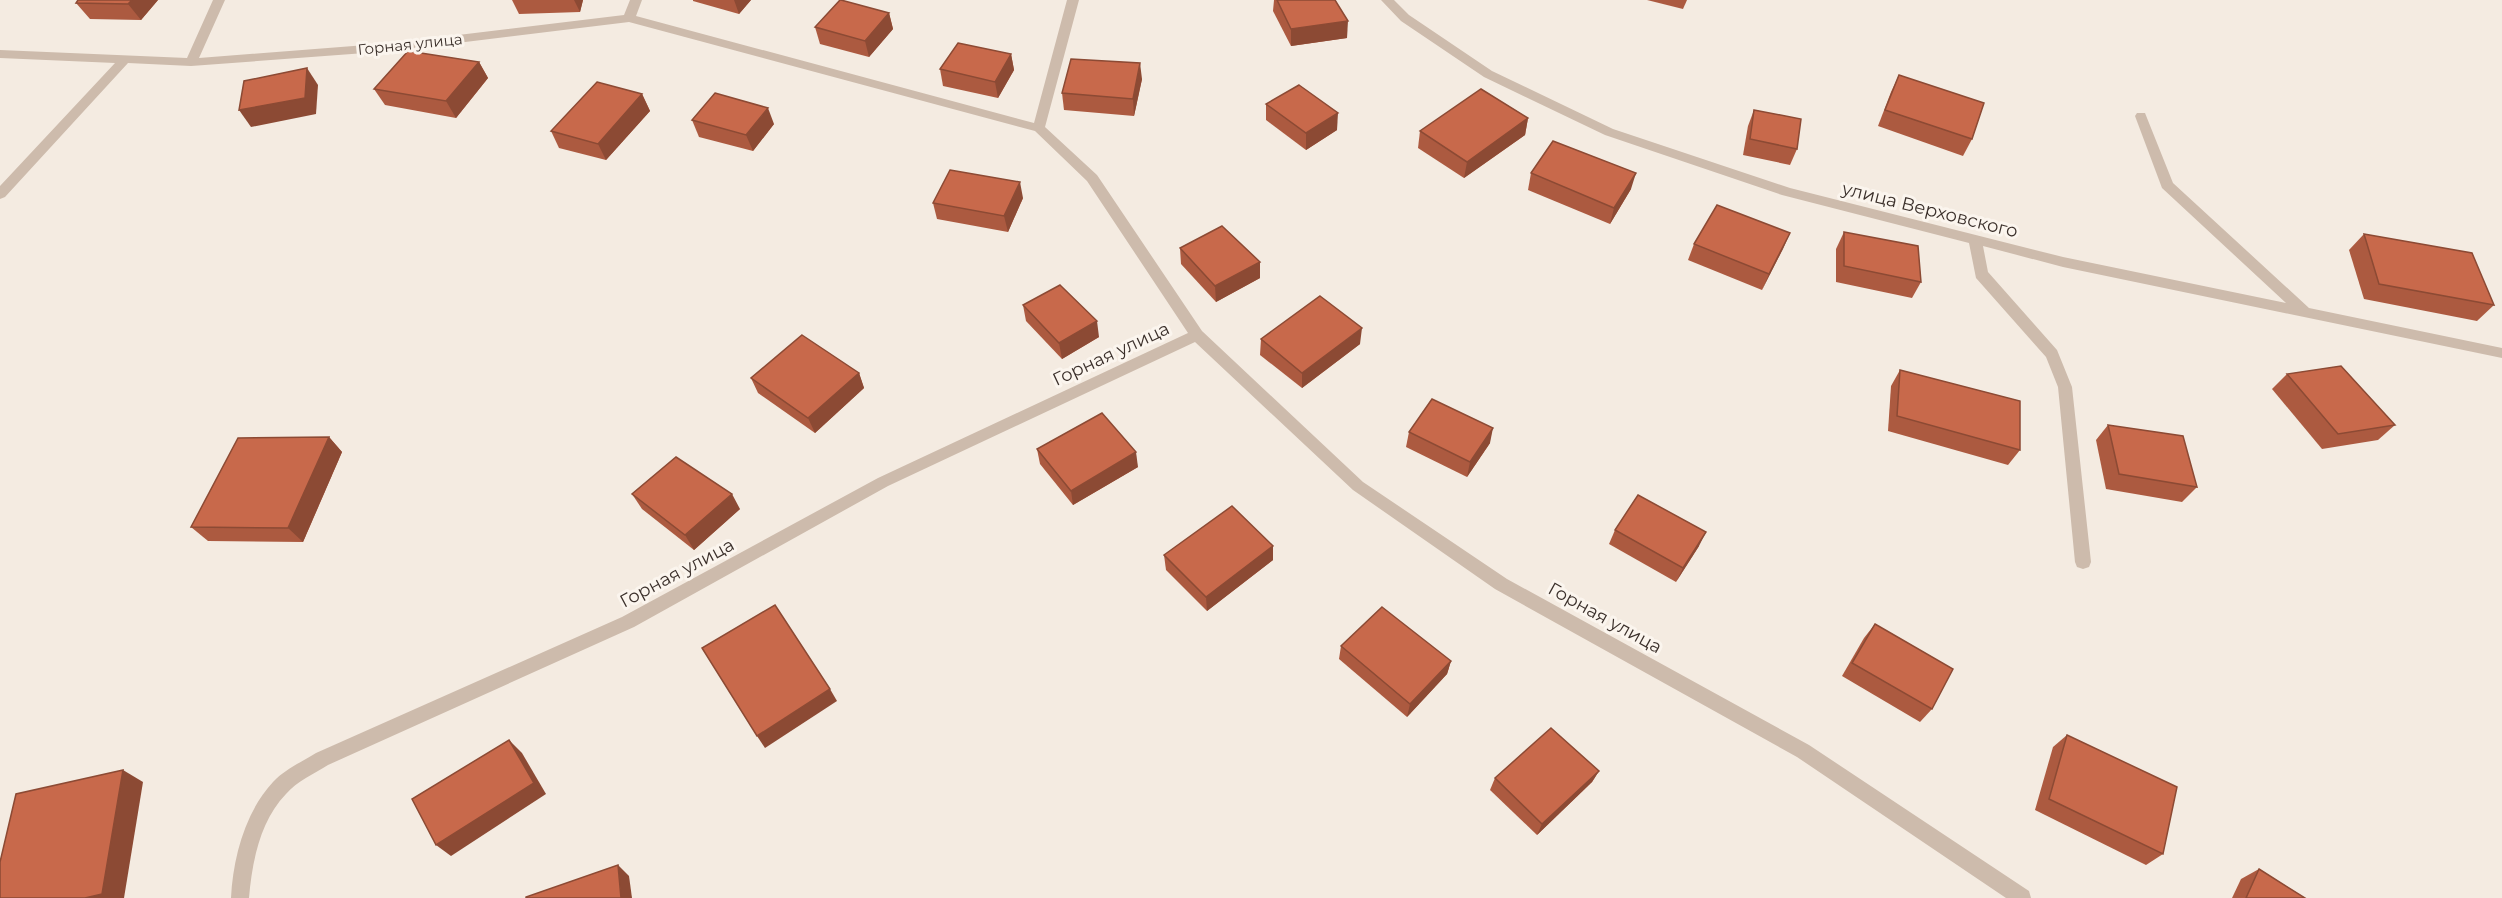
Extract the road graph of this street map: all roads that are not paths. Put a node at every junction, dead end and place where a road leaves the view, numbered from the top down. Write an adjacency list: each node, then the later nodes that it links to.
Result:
1 (219, 0): 8 (street)
2 (636, 0): 5 (street)
3 (1073, 0): 10 (street)
4 (1387, 0): 12 (street, улица Верховского)
5 (629, 18): 8 (street, Горная улица); 10 (street, Горная улица)
6 (0, 54): 7 (street, Горная улица)
7 (125, 59): 8 (street, Горная улица); 11 (street)
8 (191, 62)
9 (2141, 116): 13 (street)
10 (1039, 128): 14 (street, Горная улица)
11 (0, 194)
12 (1975, 240): 13 (street, улица Верховского); 16 (street)
13 (2307, 314): 15 (street, улица Верховского)
14 (1197, 334): 17 (street, Горная улица); 18 (street, Горная улица)
15 (2502, 353)
16 (2083, 562)
17 (240, 898)
18 (2022, 898)

